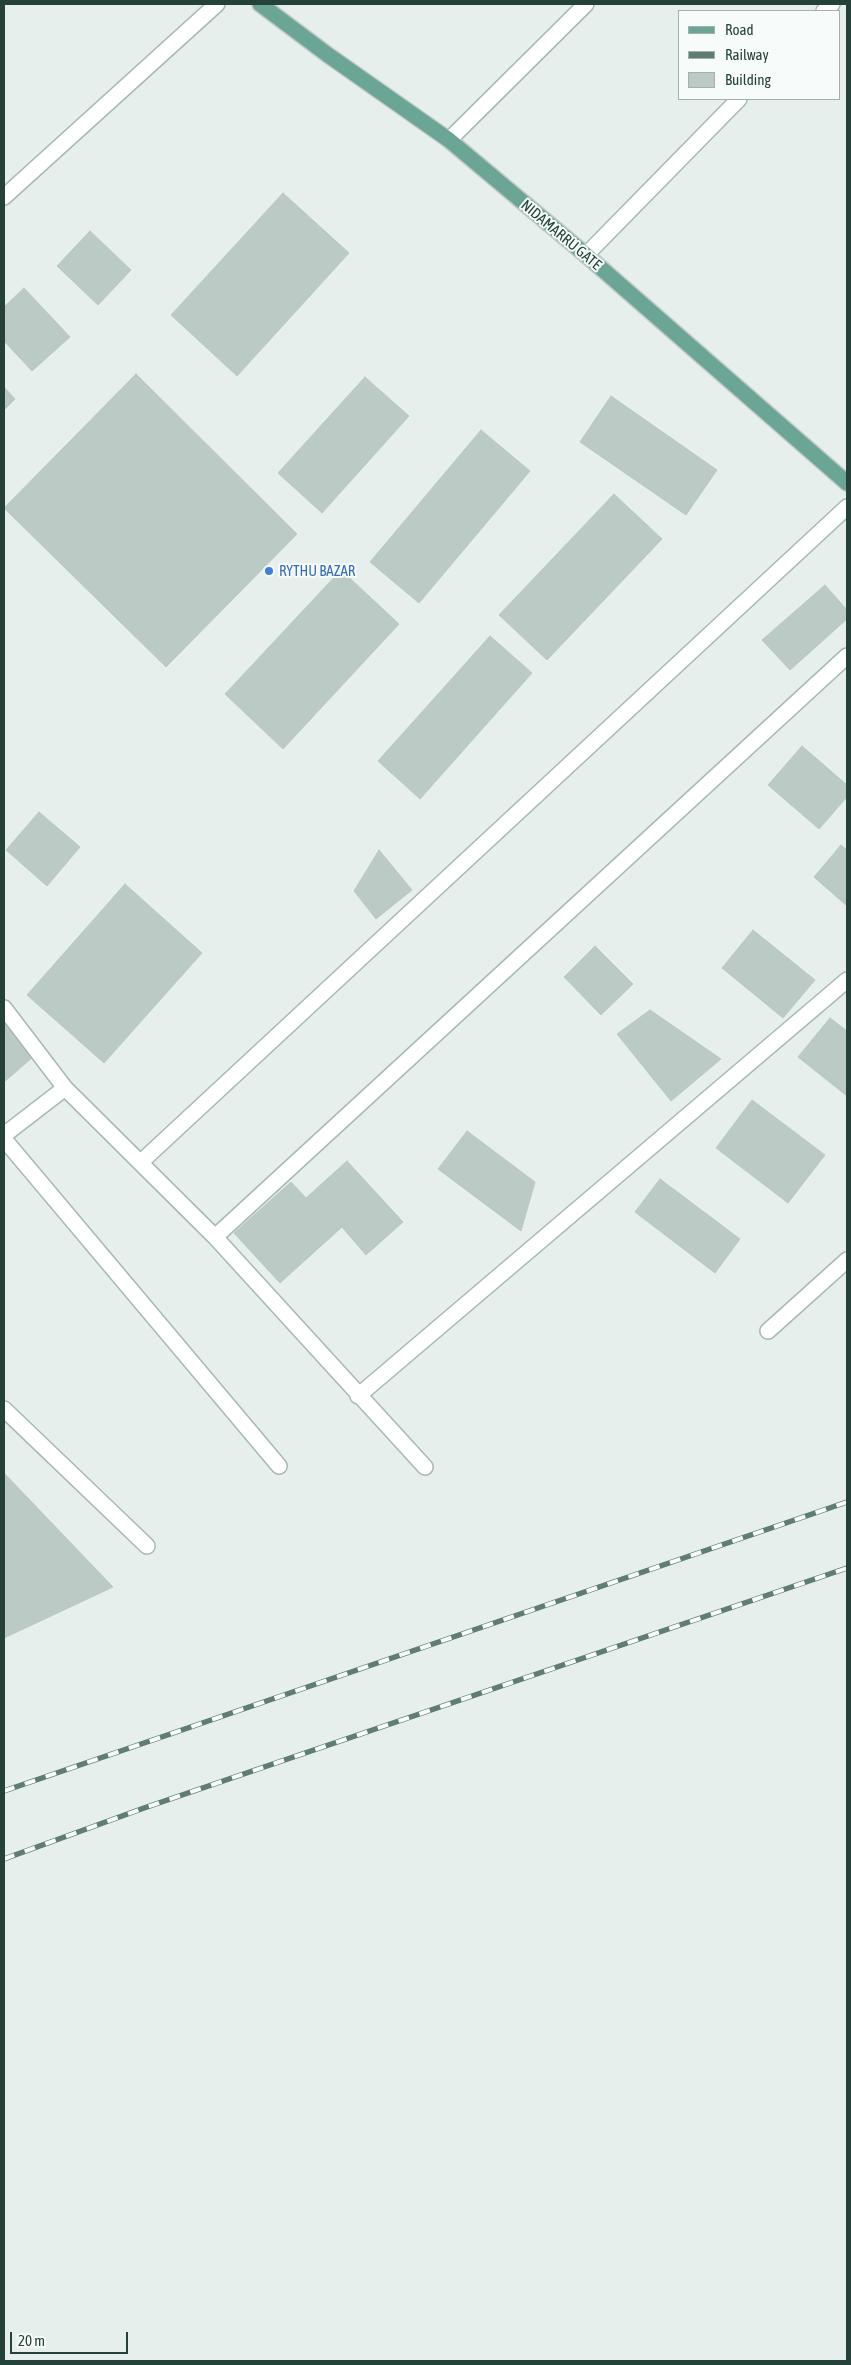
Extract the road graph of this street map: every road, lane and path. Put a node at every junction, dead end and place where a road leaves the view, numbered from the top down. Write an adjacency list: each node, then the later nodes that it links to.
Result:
1 (217, 4): 6 (street)
2 (260, 4): 5 (main road, NIDAMARRU GATE)
3 (586, 4): 5 (street)
4 (738, 100): 7 (street)
5 (449, 140): 7 (main road, NIDAMARRU GATE)
6 (4, 197)
7 (586, 255): 8 (main road, NIDAMARRU GATE)
8 (847, 483)
9 (847, 507): 16 (street)
10 (847, 656): 17 (street)
11 (847, 980): 20 (street)
12 (4, 1008): 13 (street)
13 (65, 1088): 14 (street); 16 (street)
14 (4, 1135)
15 (4, 1139): 22 (street)
16 (141, 1162): 17 (street)
17 (216, 1237): 20 (street)
18 (847, 1260): 19 (street)
19 (768, 1331)
20 (358, 1396): 23 (street)
21 (4, 1409): 24 (street)
22 (279, 1466)
23 (425, 1467)
24 (147, 1546)

